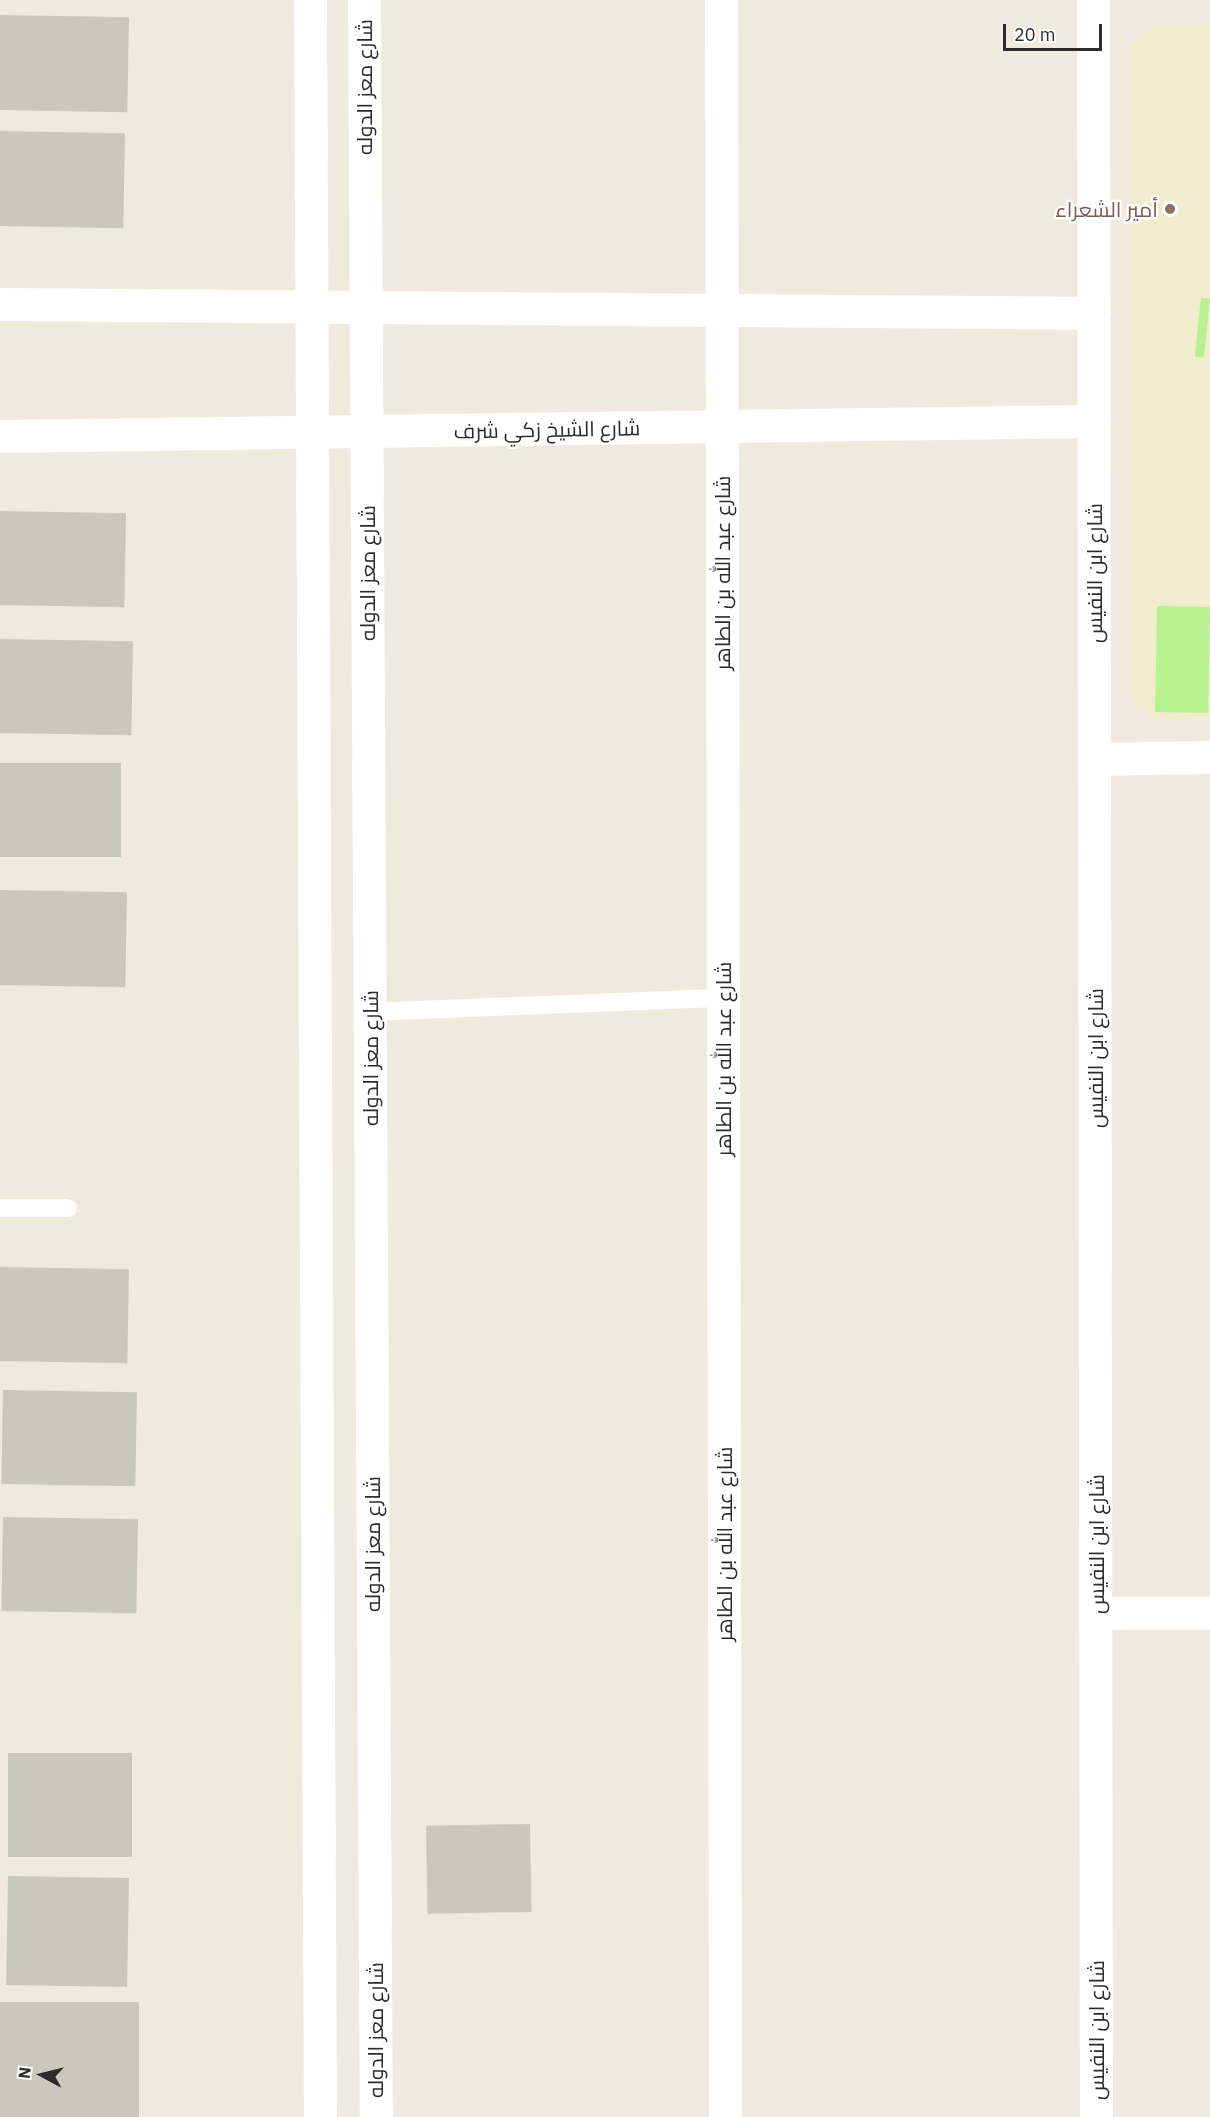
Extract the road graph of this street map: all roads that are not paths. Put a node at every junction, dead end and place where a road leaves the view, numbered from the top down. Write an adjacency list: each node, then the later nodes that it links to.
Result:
1 (310, 0): 6 (street)
2 (364, 0): 7 (street, شارع معز الدوله)
3 (721, 0): 8 (street, شارع عبد الله بن الطاهر)
4 (1094, 0): 9 (street, شارع ابن النفيس)
5 (0, 304): 6 (street)
6 (312, 306): 7 (street); 13 (street)
7 (365, 307): 8 (street); 12 (street, شارع معز الدوله)
8 (722, 310): 9 (street); 11 (street, شارع عبد الله بن الطاهر)
9 (1094, 313): 10 (street, شارع ابن النفيس)
10 (1094, 421): 11 (street, شارع الشيخ زكي شرف); 16 (street, شارع ابن النفيس)
11 (722, 426): 12 (street, شارع الشيخ زكي شرف); 17 (street, شارع عبد الله بن الطاهر)
12 (366, 431): 13 (street, شارع الشيخ زكي شرف); 18 (street, شارع معز الدوله)
13 (312, 433): 14 (street, شارع الشيخ زكي شرف); 23 (street)
14 (0, 436)
15 (1210, 757): 16 (street)
16 (1095, 759): 21 (street, شارع ابن النفيس)
17 (723, 998): 18 (lane); 25 (street, شارع عبد الله بن الطاهر)
18 (369, 1012): 24 (street, شارع معز الدوله)
19 (0, 1208): 20 (lane)
20 (68, 1208)
21 (1096, 1613): 22 (street); 26 (street, شارع ابن النفيس)
22 (1210, 1613)
23 (320, 2117)
24 (376, 2117)
25 (725, 2117)
26 (1096, 2117)

